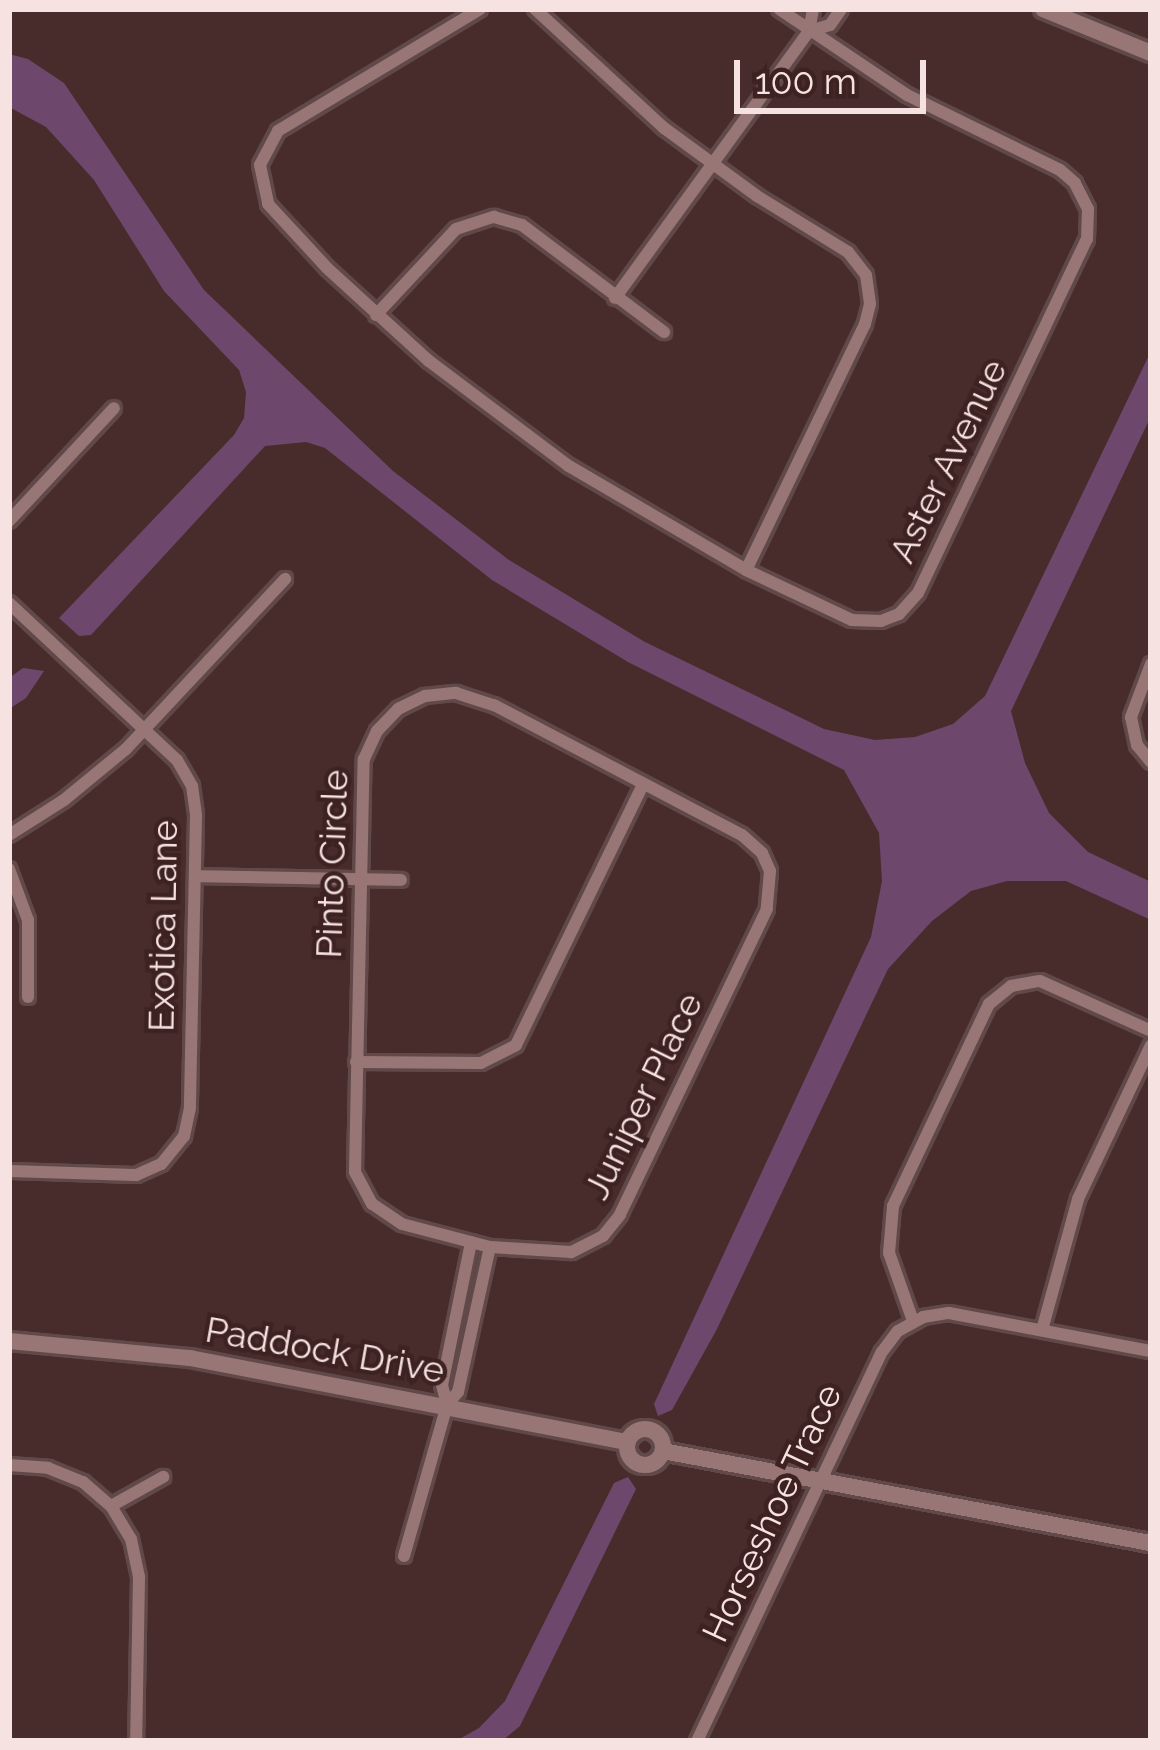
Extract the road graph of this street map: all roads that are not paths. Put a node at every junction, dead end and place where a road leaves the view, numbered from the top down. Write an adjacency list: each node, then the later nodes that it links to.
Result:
1 (480, 9): 11 (street, Aster Avenue)
2 (536, 9): 9 (street)
3 (779, 9): 7 (street, Aster Avenue)
4 (813, 9): 7 (street)
5 (841, 9): 7 (street)
6 (1043, 9): 8 (street)
7 (809, 32): 9 (street); 15 (street, Aster Avenue)
8 (1151, 53)
9 (712, 165): 10 (street); 15 (street)
10 (615, 298): 11 (street); 12 (street)
11 (376, 315): 15 (street, Aster Avenue)
12 (664, 332)
13 (114, 408): 14 (street)
14 (9, 521)
15 (746, 570)
16 (285, 579): 19 (street)
17 (9, 603): 19 (street, Exotica Lane)
18 (1151, 664): 20 (street)
19 (145, 729): 22 (street); 25 (street, Exotica Lane)
20 (1151, 762)
21 (642, 787): 24 (street, Pinto Circle); 26 (street, Pinto Circle); 31 (street)
22 (9, 835)
23 (9, 869): 28 (street)
24 (770, 871): 34 (street, Juniper Place)
25 (195, 876): 26 (street); 32 (street, Exotica Lane)
26 (359, 879): 27 (street); 31 (street, Pinto Circle)
27 (400, 880)
28 (28, 997)
29 (1151, 1031): 35 (street)
30 (1151, 1045): 36 (street)
31 (356, 1062): 33 (street, Pinto Circle)
32 (9, 1171)
33 (471, 1242): 34 (street, Pinto Circle); 39 (street)
34 (490, 1247): 39 (street)
35 (914, 1321): 36 (street); 44 (street, Horseshoe Trace)
36 (1042, 1330): 38 (street)
37 (9, 1341): 39 (street, Paddock Drive)
38 (1151, 1352)
39 (447, 1405): 40 (street, Paddock Drive); 47 (street)
40 (627, 1442): 41 (street); 41 (street)
41 (663, 1451): 44 (street)
42 (9, 1465): 45 (street)
43 (163, 1477): 45 (street)
44 (822, 1479): 46 (street); 49 (street, Horseshoe Trace)
45 (111, 1506): 48 (street)
46 (1151, 1543)
47 (404, 1556)
48 (136, 1741)
49 (697, 1741)

